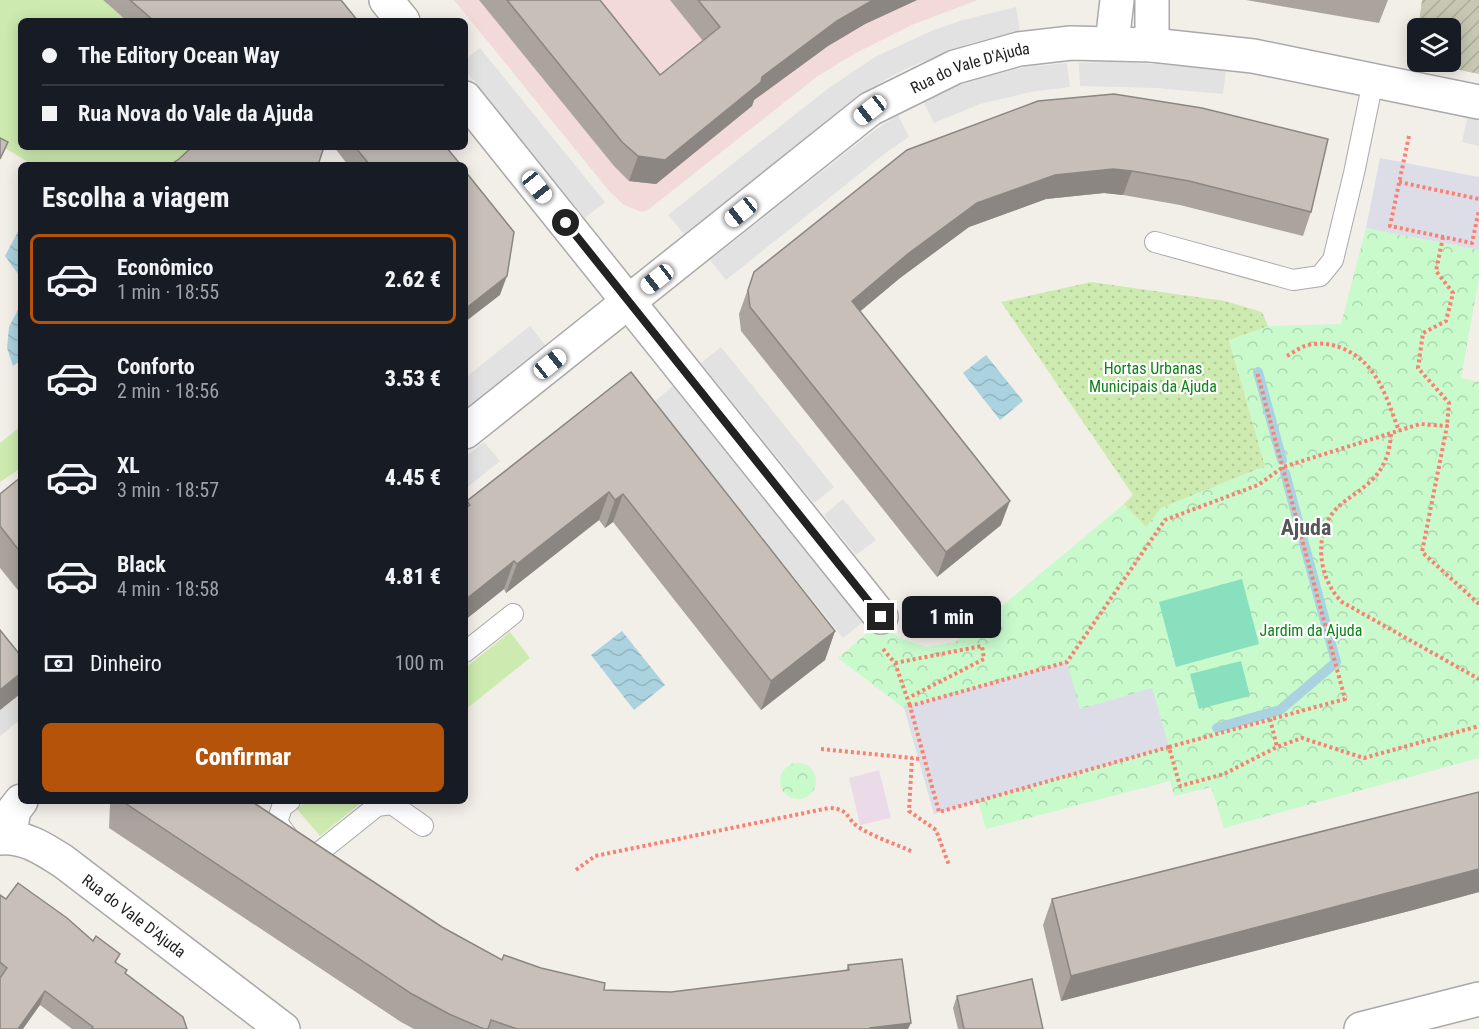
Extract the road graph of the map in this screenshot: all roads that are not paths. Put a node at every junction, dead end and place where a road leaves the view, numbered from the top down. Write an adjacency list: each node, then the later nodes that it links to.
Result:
1 (386, 0): 4 (street)
2 (1117, 0): 5 (street)
3 (1152, 0): 6 (street)
4 (401, 18)
5 (1112, 43): 6 (street, Rua do Vale D'Ajuda); 11 (street, Rua do Vale D'Ajuda)
6 (1152, 45): 7 (street, Rua do Vale D'Ajuda)
7 (1373, 81): 9 (street, Rua do Vale D'Ajuda); 10 (lane)
8 (468, 102): 11 (street)
9 (1479, 102)
10 (1155, 242)
11 (628, 302): 12 (street, Rua do Vale D'Ajuda); 14 (street)
12 (468, 430)
13 (513, 614): 15 (lane)
14 (882, 632)
15 (468, 650)
16 (19, 804): 21 (street, Rua do Vale D'Ajuda)
17 (286, 804): 18 (lane)
18 (392, 804)
19 (392, 804): 20 (lane)
20 (423, 826)
21 (4, 838): 23 (street, Rua do Vale D'Ajuda)
22 (1479, 999): 24 (street)
23 (269, 1025)
24 (1361, 1029)

